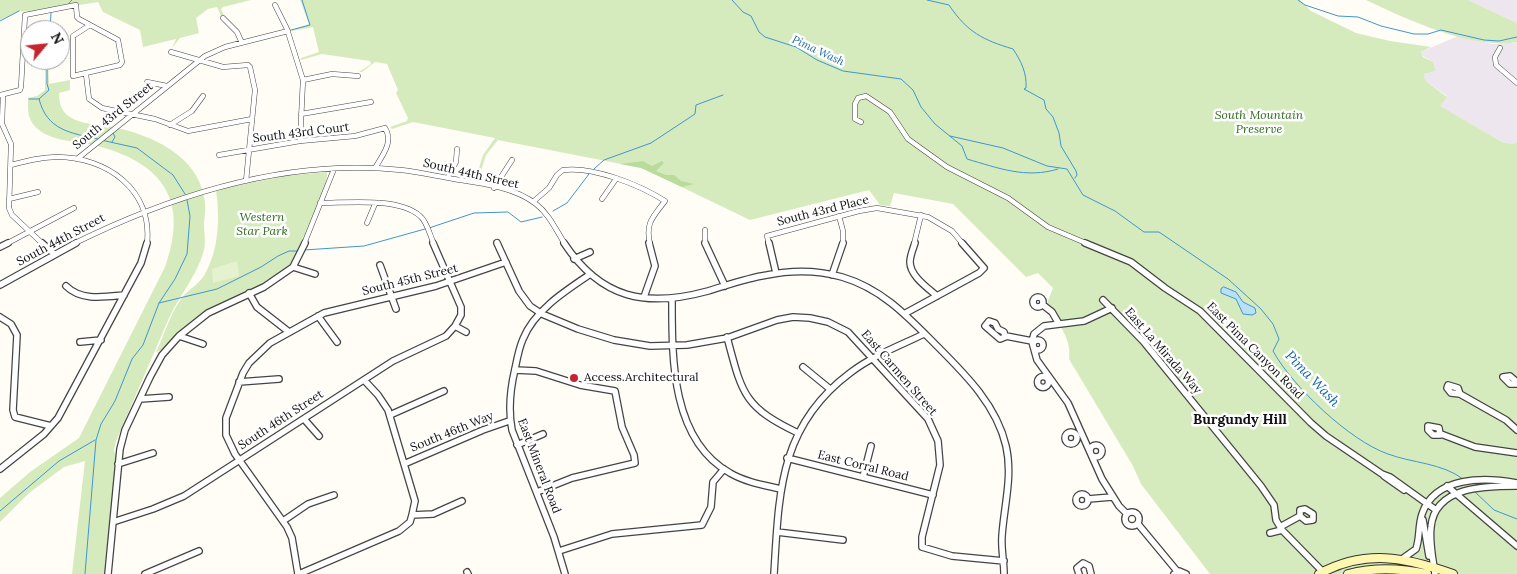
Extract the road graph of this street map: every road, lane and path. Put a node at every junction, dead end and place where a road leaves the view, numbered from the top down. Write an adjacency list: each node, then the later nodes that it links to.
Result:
1 (275, 5): 4 (street)
2 (223, 18): 5 (street)
3 (90, 25): 9 (street); 9 (street); 15 (street)
4 (288, 31): 5 (street, South 43rd Street); 11 (street)
5 (242, 43): 8 (street, South 43rd Street)
6 (1500, 48): 13 (street)
7 (171, 52): 8 (street)
8 (199, 60): 14 (street, South 43rd Street); 21 (street)
9 (86, 74): 18 (street)
10 (358, 76): 11 (street)
11 (302, 80): 19 (street)
12 (147, 82): 14 (street, South 43rd Street)
13 (1517, 83)
14 (167, 86): 18 (street, South 43rd Street)
15 (2, 95): 20 (street)
16 (203, 96): 23 (street)
17 (371, 102): 19 (street)
18 (133, 114): 23 (street); 30 (street, South 43rd Street)
19 (301, 114): 26 (street)
20 (1, 117): 32 (street)
21 (252, 119): 24 (street); 28 (street)
22 (861, 122): 139 (street, East Pima Canyon Road)
23 (170, 125): 24 (street)
24 (196, 130): 25 (street)
25 (193, 135)
26 (300, 141): 28 (street, South 43rd Court); 33 (street, South 43rd Court)
27 (457, 149): 35 (street)
28 (249, 150): 29 (street, South 43rd Court); 37 (street)
29 (220, 156)
30 (77, 159): 32 (street, South 43rd Street); 46 (street)
31 (512, 160): 38 (street)
32 (11, 165): 40 (street)
33 (375, 168): 34 (street, South 44th Street); 35 (street, South 44th Street)
34 (334, 169): 37 (street, South 44th Street); 43 (street)
35 (448, 177): 38 (street, South 44th Street)
36 (616, 179): 41 (street); 42 (street); 72 (street)
37 (246, 181): 46 (street, South 44th Street)
38 (494, 188): 42 (street, South 44th Street)
39 (38, 192): 40 (street)
40 (9, 199): 51 (street)
41 (602, 199)
42 (534, 201): 56 (street, South 44th Street)
43 (320, 203): 44 (street); 59 (street)
44 (375, 204): 49 (street); 64 (street)
45 (74, 208): 51 (street)
46 (145, 211): 55 (street, South 44th Street); 69 (street)
47 (921, 215): 48 (street, South 43rd Place); 71 (street); 71 (street, South 43rd Place)
48 (839, 216): 60 (street, South 43rd Place); 63 (street)
49 (367, 223)
50 (705, 230): 67 (street)
51 (29, 231): 53 (street); 55 (street)
52 (497, 242): 57 (street)
53 (0, 247)
54 (590, 252): 56 (street)
55 (53, 254): 65 (street, South 44th Street)
56 (574, 259): 62 (street, South 44th Street)
57 (506, 262): 64 (street, South 45th Street); 78 (street)
58 (380, 265): 70 (street)
59 (293, 267): 61 (street); 68 (street)
60 (776, 273): 63 (street, South 44th Street); 67 (street, South 44th Street)
61 (315, 274)
62 (588, 275): 72 (street, South 44th Street); 78 (street, East Mineral Road)
63 (832, 275): 79 (street, South 44th Street)
64 (451, 281): 70 (street, South 45th Street); 85 (street)
65 (0, 285)
66 (66, 286): 69 (street)
67 (725, 286): 73 (street, South 44th Street)
68 (249, 293): 86 (street); 89 (street)
69 (124, 295): 92 (street)
70 (392, 296): 77 (street); 80 (street, South 45th Street)
71 (937, 296): 79 (street)
72 (644, 297): 73 (street, South 44th Street)
73 (672, 300): 97 (street)
74 (1103, 300): 76 (street, East La Mirada Way)
75 (1043, 304): 83 (street)
76 (1112, 308): 83 (street, East La Mirada Way); 146 (street, East La Mirada Way)
77 (396, 309)
78 (540, 312): 97 (street, East Carmen Street); 100 (street, East Mineral Road)
79 (904, 314): 88 (street, South 44th Street)
80 (318, 316): 86 (street, South 45th Street); 94 (street)
81 (0, 317): 82 (street)
82 (7, 322): 84 (street); 112 (street)
83 (1059, 324): 95 (street, East La Mirada Way)
84 (0, 326)
85 (456, 326): 87 (street); 102 (street, South 46th Street)
86 (289, 332): 103 (street, South 45th Street)
87 (466, 332)
88 (924, 334): 98 (street); 154 (street, South 44th Street)
89 (179, 336): 96 (street); 108 (street)
90 (1006, 336): 95 (street)
91 (727, 337): 97 (street, East Carmen Street); 98 (street, East Carmen Street); 114 (street)
92 (101, 340): 93 (street); 112 (street)
93 (80, 342)
94 (337, 342)
95 (1032, 343): 136 (street)
96 (203, 344)
97 (672, 346): 127 (street)
98 (874, 360): 104 (street); 135 (street, East Carmen Street)
99 (803, 367): 104 (street)
100 (515, 370): 111 (street, East Mineral Road); 132 (street)
101 (279, 379): 103 (street)
102 (364, 380): 109 (street); 110 (street, South 46th Street)
103 (239, 382): 123 (street, South 45th Street)
104 (830, 389): 114 (street)
105 (444, 391): 109 (street)
106 (1460, 394): 113 (street)
107 (169, 397): 108 (street)
108 (140, 399): 124 (street)
109 (390, 415): 125 (street)
110 (304, 419): 117 (street); 123 (street, South 46th Street)
111 (509, 421): 118 (street, East Mineral Road); 125 (street, South 46th Way)
112 (51, 426): 126 (street)
113 (1517, 430)
114 (798, 432): 122 (street)
115 (543, 434): 118 (street)
116 (1441, 434): 120 (street)
117 (319, 436)
118 (517, 445): 132 (street, East Mineral Road)
119 (871, 446): 128 (street)
120 (1517, 452)
121 (153, 453): 124 (street)
122 (787, 458): 128 (street, East Corral Road); 131 (street)
123 (240, 460): 144 (street, South 45th Street); 145 (street, South 46th Street)
124 (118, 464): 145 (street)
125 (404, 464): 142 (street)
126 (0, 469)
127 (724, 469): 131 (street); 152 (street)
128 (864, 478): 135 (street, East Corral Road)
129 (1517, 484): 130 (street); 133 (street)
130 (1447, 486): 133 (street); 139 (street)
131 (781, 489): 147 (street)
132 (537, 492): 152 (street, East Mineral Road)
133 (1455, 493): 140 (street); 150 (street)
134 (334, 494): 144 (street)
135 (933, 495): 154 (street, East Carmen Street)
136 (1112, 497): 137 (street); 156 (street)
137 (1088, 499)
138 (462, 501): 142 (street)
139 (1427, 504): 140 (street, East Pima Canyon Road); 141 (street)
140 (1436, 510): 155 (street)
141 (1422, 514): 153 (street); 155 (street)
142 (412, 515): 160 (street)
143 (1300, 516): 146 (street)
144 (283, 521): 160 (street, South 45th Street)
145 (113, 522): 158 (street)
146 (1281, 528): 148 (street); 157 (street, East La Mirada Way)
147 (777, 532): 149 (street); 162 (street)
148 (1270, 533)
149 (843, 540)
150 (1517, 546)
151 (199, 551): 159 (street)
152 (559, 551): 161 (street, East Mineral Road)
153 (1402, 559): 155 (main road); 157 (main road)
154 (1004, 561): 163 (street, South 44th Street)
155 (1430, 570): 167 (main road); 168 (main road)
156 (1175, 573): 166 (street)
157 (1322, 573)
158 (108, 574)
159 (145, 574)
160 (299, 574)
161 (565, 574)
162 (774, 574)
163 (1004, 574)
164 (1079, 574): 165 (street)
165 (1091, 574)
166 (1186, 574)
167 (1348, 574)
168 (1454, 574)

